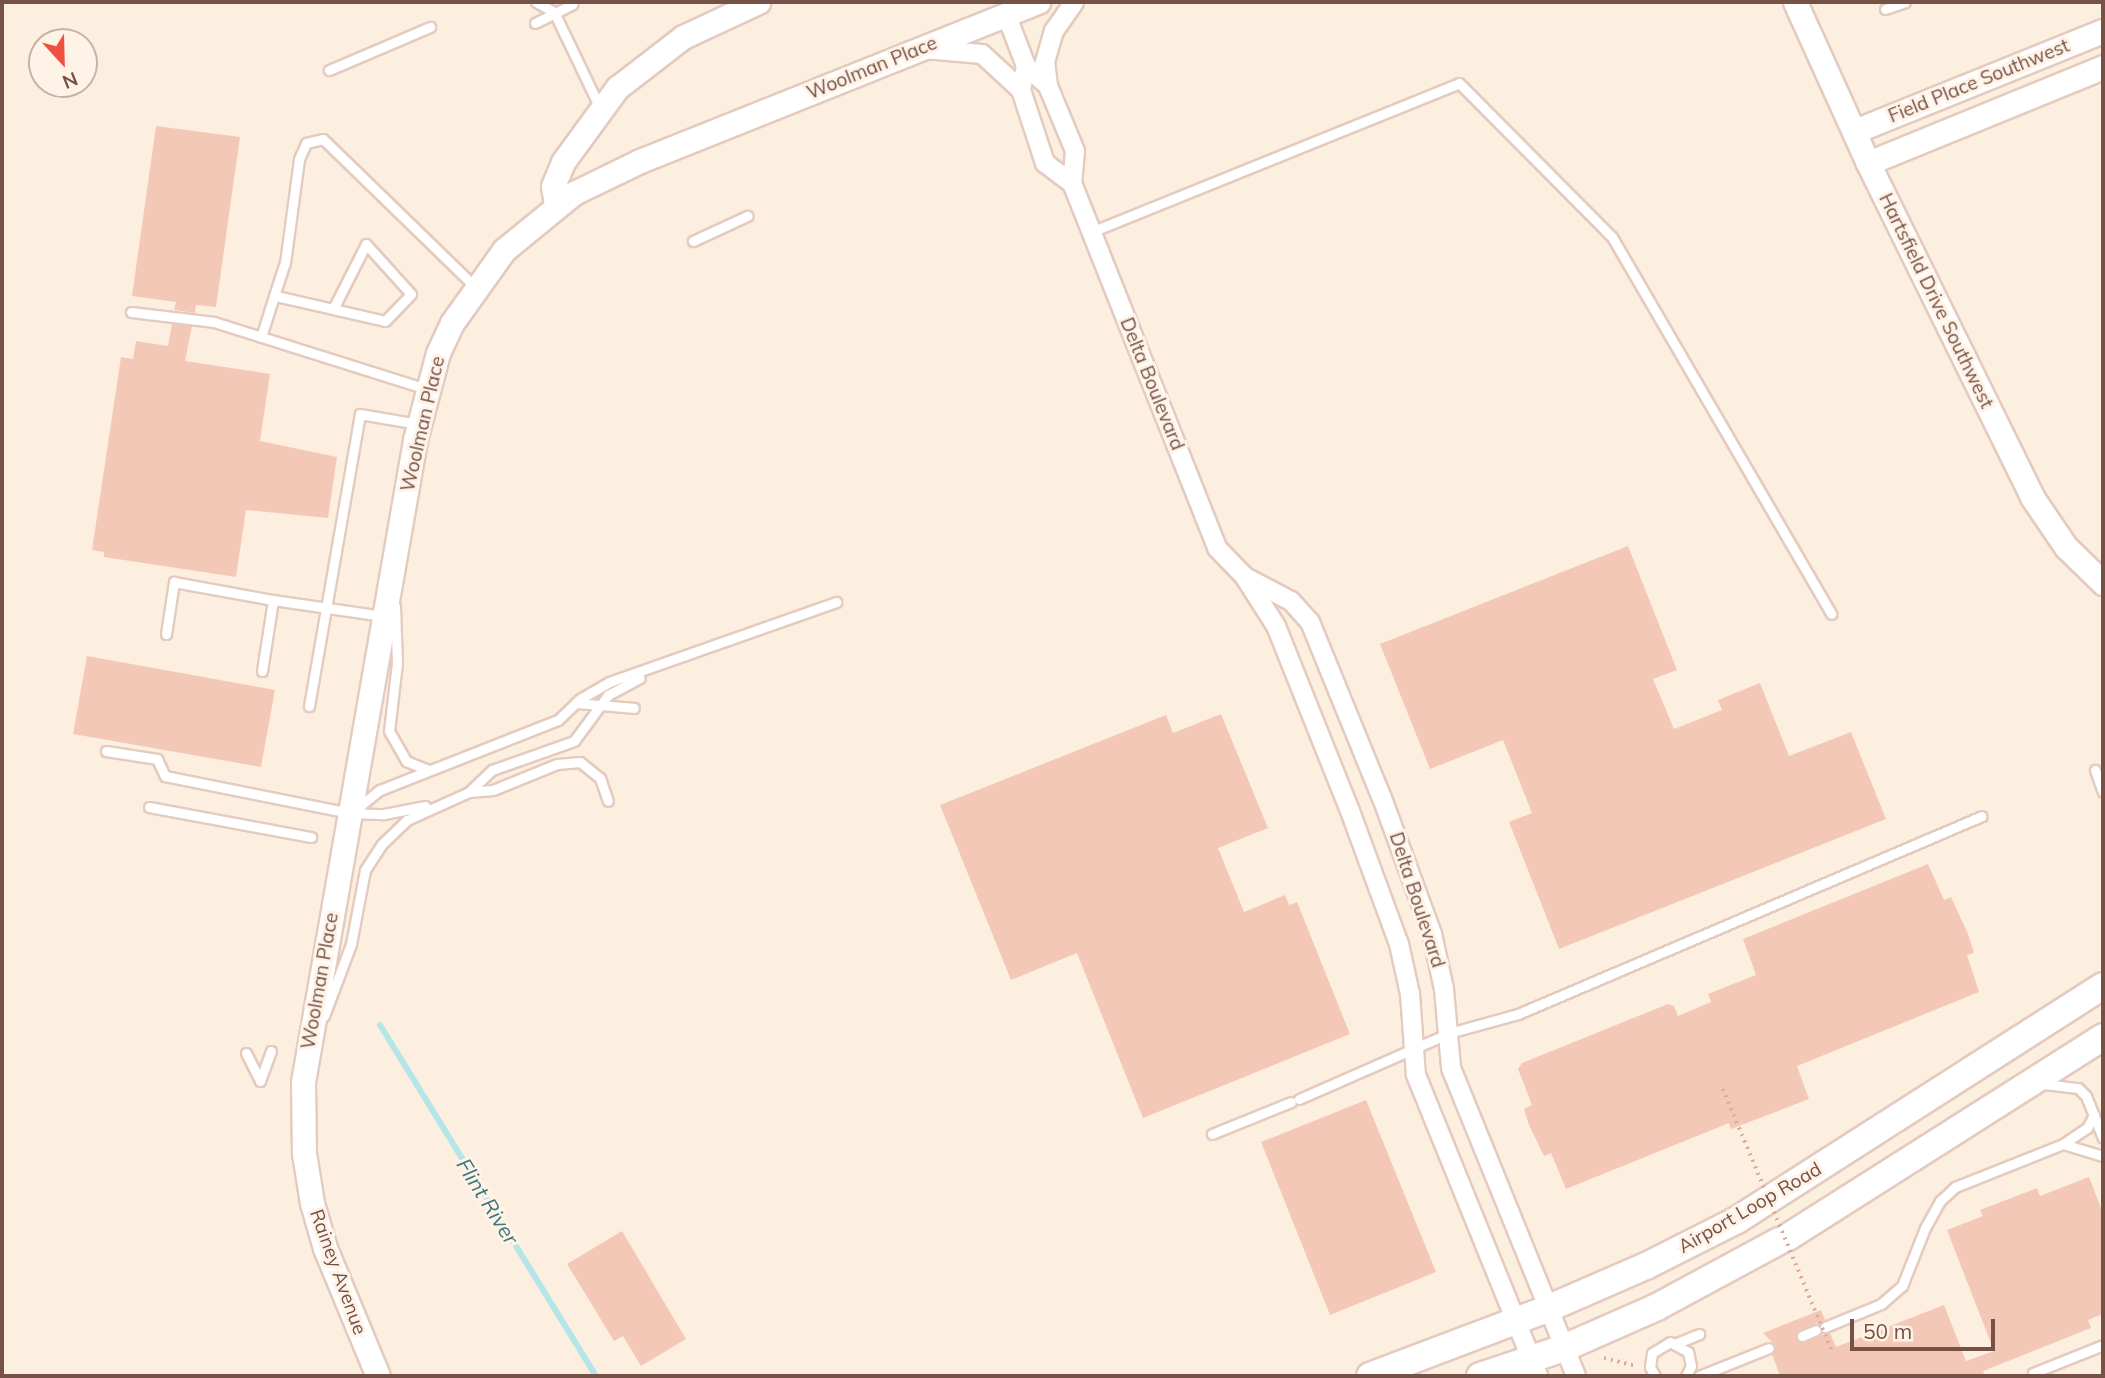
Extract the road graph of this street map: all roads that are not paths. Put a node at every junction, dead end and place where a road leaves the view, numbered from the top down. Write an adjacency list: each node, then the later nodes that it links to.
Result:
1 (536, 2): 9 (lane)
2 (758, 2): 20 (street)
3 (1038, 2): 10 (street)
4 (1074, 2): 18 (street)
5 (1796, 2): 21 (street, Hartsfield Drive Southwest)
6 (1905, 2): 8 (lane)
7 (573, 4): 9 (lane)
8 (1885, 9)
9 (554, 12): 11 (lane); 20 (lane)
10 (1006, 15): 14 (street, Woolman Place); 15 (street, Delta Boulevard)
11 (535, 23)
12 (430, 27): 17 (lane)
13 (2103, 31): 21 (street, Field Place Southwest)
14 (921, 49): 19 (street); 24 (street, Woolman Place)
15 (1026, 66): 18 (street, Delta Boulevard); 19 (street)
16 (2103, 67): 22 (street, Field Place Southwest)
17 (329, 70)
18 (1048, 86): 23 (street, Delta Boulevard)
19 (1021, 90): 23 (street)
20 (599, 106): 24 (street)
21 (1854, 131): 22 (street, Hartsfield Drive Southwest)
22 (1868, 163): 37 (street, Hartsfield Drive Southwest)
23 (1072, 183): 26 (street, Delta Boulevard)
24 (556, 205): 28 (street, Woolman Place)
25 (747, 216): 27 (lane)
26 (1091, 232): 36 (street, Delta Boulevard); 41 (lane)
27 (693, 240)
28 (475, 287): 29 (lane); 33 (street, Woolman Place)
29 (274, 296): 30 (lane); 32 (lane)
30 (333, 309): 30 (lane)
31 (131, 312): 32 (lane)
32 (261, 337): 33 (lane)
33 (428, 390): 34 (street, Woolman Place)
34 (419, 425): 35 (street, Woolman Place); 40 (lane)
35 (394, 565): 42 (street, Woolman Place); 52 (lane)
36 (1244, 576): 62 (street, Delta Boulevard); 64 (street, Delta Boulevard)
37 (2103, 583)
38 (273, 600): 40 (lane); 43 (lane); 44 (lane)
39 (836, 602): 45 (lane)
40 (324, 608): 42 (lane); 47 (lane)
41 (1831, 614)
42 (385, 616): 58 (street, Woolman Place)
43 (166, 634)
44 (262, 670)
45 (654, 670): 46 (lane); 48 (lane)
46 (576, 703): 48 (lane); 52 (lane)
47 (309, 706)
48 (599, 707): 49 (lane); 53 (lane)
49 (634, 708)
50 (106, 751): 58 (lane)
51 (2095, 770): 54 (lane)
52 (430, 771): 58 (lane)
53 (470, 792): 55 (lane); 56 (lane)
54 (2103, 792)
55 (608, 802)
56 (442, 803): 58 (lane); 67 (lane)
57 (149, 807): 60 (lane)
58 (351, 813): 67 (street, Woolman Place)
59 (1982, 816): 62 (lane)
60 (311, 837)
61 (2103, 986): 74 (main road, Airport Loop Road)
62 (1448, 1033): 64 (lane); 74 (street, Delta Boulevard)
63 (2103, 1037): 68 (main road)
64 (1415, 1050): 70 (lane); 75 (street, Delta Boulevard)
65 (271, 1051): 66 (lane)
66 (246, 1053)
67 (305, 1071): 85 (street, Rainey Avenue)
68 (2022, 1088): 69 (lane); 80 (main road)
69 (2094, 1115): 71 (lane); 72 (lane)
70 (1212, 1134)
71 (2103, 1138)
72 (2063, 1144): 73 (lane); 77 (lane)
73 (2103, 1156)
74 (1547, 1309): 75 (main road, Airport Loop Road); 80 (street, Delta Boulevard)
75 (1515, 1321): 82 (street, Delta Boulevard); 86 (main road, Airport Loop Road)
76 (1699, 1334): 78 (lane)
77 (1802, 1336)
78 (1677, 1343): 83 (lane); 89 (lane)
79 (2103, 1345): 84 (lane)
80 (1564, 1348): 82 (main road); 88 (street, Delta Boulevard)
81 (1769, 1349): 90 (lane)
82 (1534, 1368): 87 (main road)
83 (1652, 1372)
84 (2033, 1373)
85 (378, 1376)
86 (1370, 1376)
87 (1480, 1376)
88 (1576, 1376)
89 (1686, 1376)
90 (1699, 1376)

